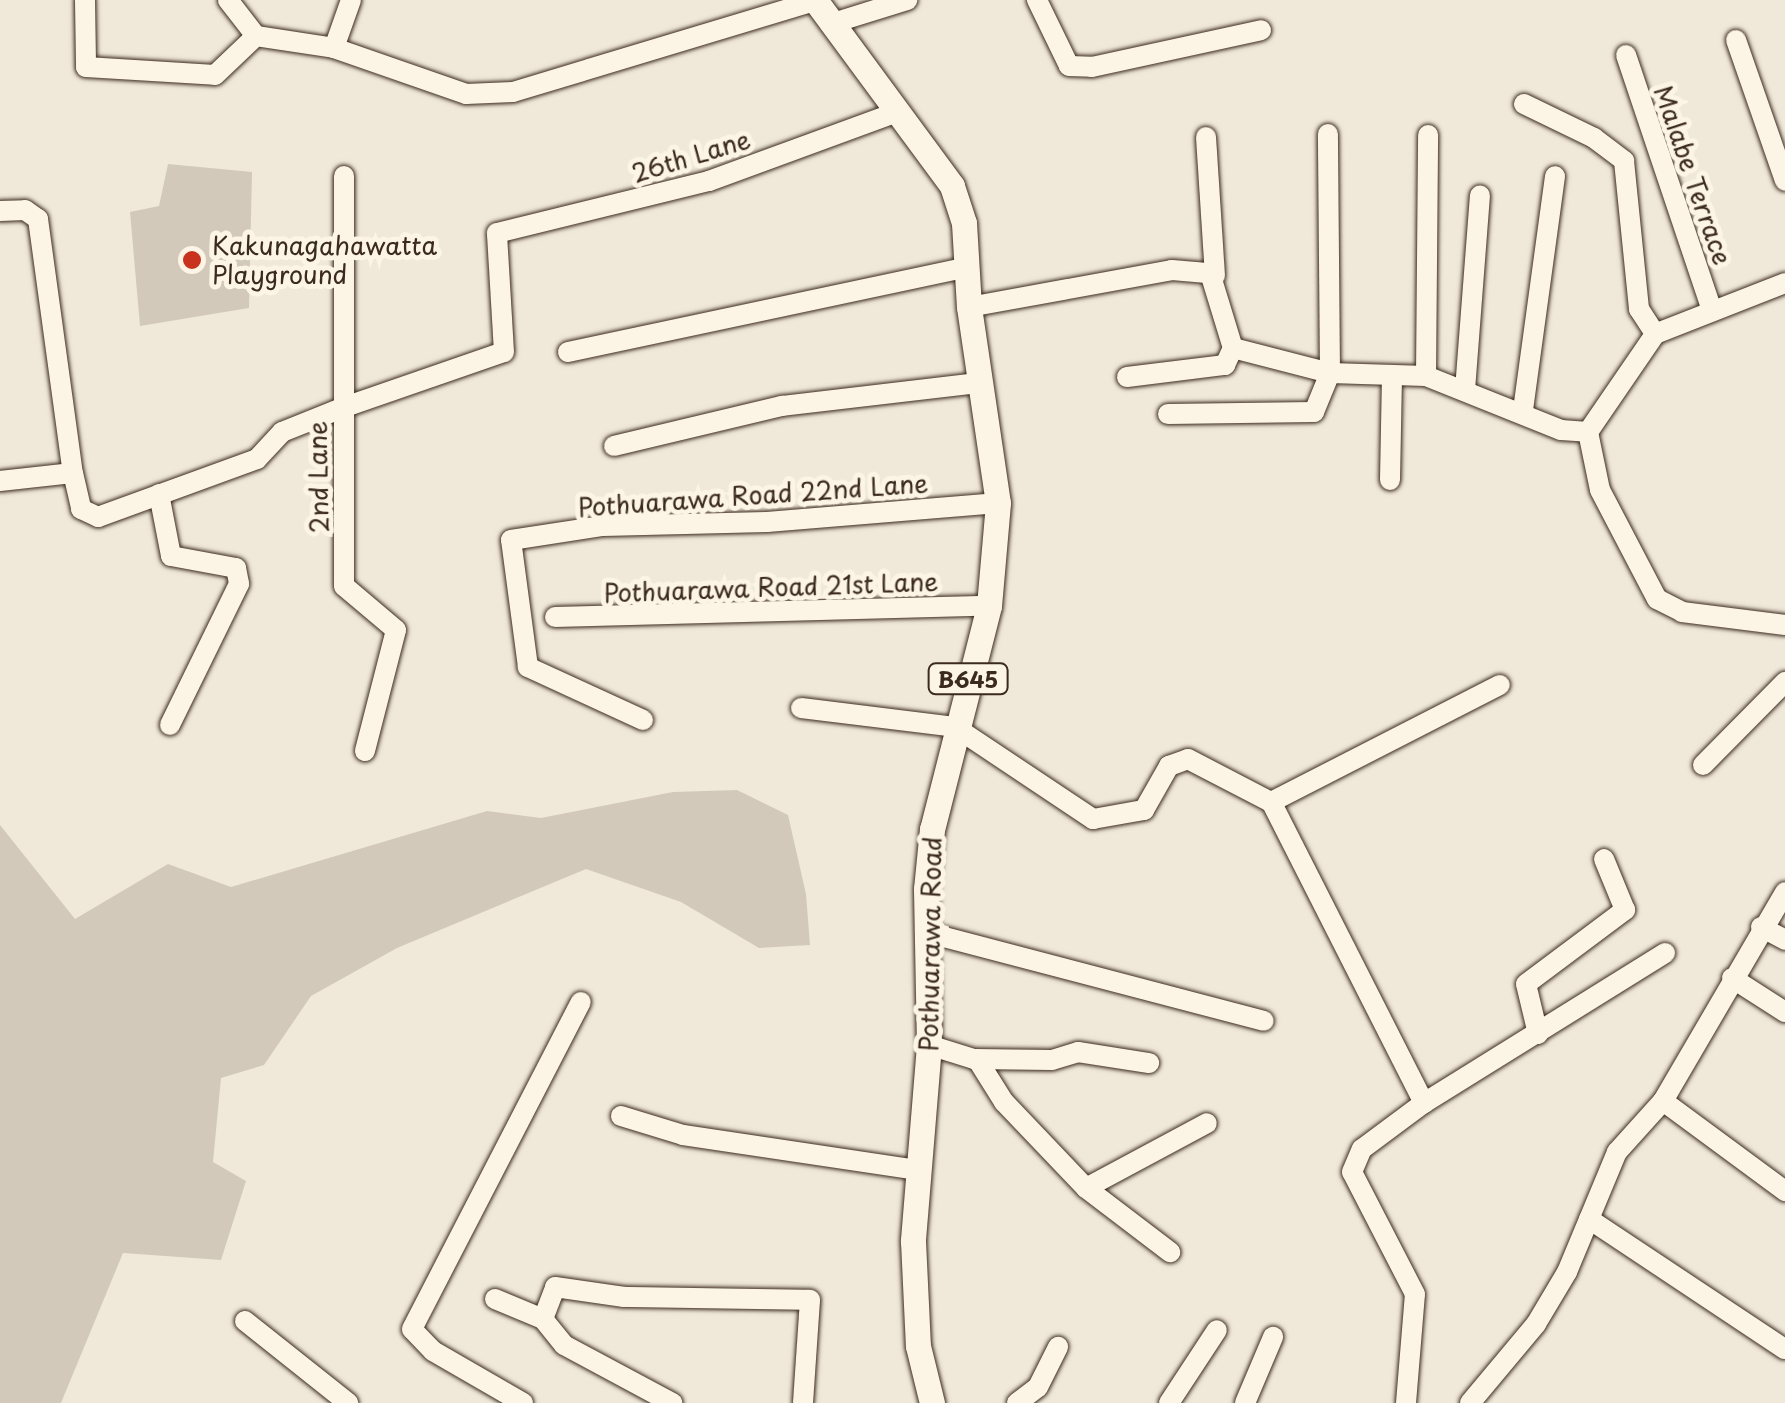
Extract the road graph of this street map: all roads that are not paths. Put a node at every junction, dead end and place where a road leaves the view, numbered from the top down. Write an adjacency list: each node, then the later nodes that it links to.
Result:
1 (85, 0): 9 (street)
2 (228, 0): 9 (street)
3 (350, 0): 11 (street)
4 (815, 0): 7 (main road, Pothuarawa Road / B645); 11 (street)
5 (906, 0): 7 (street)
6 (1036, 0): 8 (street)
7 (830, 24): 14 (main road, Pothuarawa Road / B645)
8 (1261, 30)
9 (256, 36): 11 (street)
10 (1736, 40): 20 (street)
11 (334, 48)
12 (1626, 55): 27 (street, Malabe Terrace)
13 (1524, 104): 28 (street)
14 (895, 113): 23 (main road, Pothuarawa Road / B645); 37 (street, 26th Lane)
15 (1328, 134): 31 (street)
16 (1428, 135): 33 (street)
17 (1206, 137): 24 (street)
18 (344, 176): 37 (street, 2nd Lane)
19 (1555, 176): 38 (street)
20 (1785, 181)
21 (1480, 196): 36 (street)
22 (0, 211): 42 (street)
23 (967, 267): 26 (main road, Pothuarawa Road / B645); 30 (street)
24 (1215, 276): 26 (street); 29 (street)
25 (1785, 283): 27 (street)
26 (969, 307): 35 (main road, Pothuarawa Road / B645)
27 (1712, 311): 28 (street)
28 (1654, 334): 40 (street)
29 (1233, 348): 31 (street); 34 (street)
30 (568, 352)
31 (1330, 373): 32 (street); 39 (street)
32 (1392, 375): 33 (street); 44 (street)
33 (1426, 376): 36 (street)
34 (1127, 377)
35 (979, 384): 41 (street); 46 (main road, Pothuarawa Road / B645)
36 (1465, 390): 38 (street)
37 (342, 408): 45 (street); 56 (street, 2nd Lane)
38 (1523, 410): 40 (street)
39 (1168, 414)
40 (1588, 432): 49 (street)
41 (614, 446)
42 (73, 473): 43 (street); 45 (street)
43 (0, 480)
44 (1390, 480)
45 (160, 494): 54 (street)
46 (998, 503): 47 (main road, Pothuarawa Road / B645); 53 (street, Pothuarawa Road 22nd Lane)
47 (988, 606): 48 (street, Pothuarawa Road 21st Lane); 55 (main road, Pothuarawa Road / B645)
48 (555, 618)
49 (1785, 625)
50 (1785, 682): 57 (street)
51 (1500, 686): 58 (street)
52 (801, 708): 55 (street)
53 (643, 720)
54 (170, 725)
55 (955, 727): 58 (street); 62 (main road, Pothuarawa Road / B645)
56 (365, 751)
57 (1703, 765)
58 (1271, 802): 74 (street)
59 (1604, 860): 69 (street)
60 (1785, 892): 61 (street)
61 (1761, 927): 63 (street); 65 (street)
62 (929, 934): 68 (street); 70 (main road, Pothuarawa Road / B645)
63 (1785, 940)
64 (1665, 953): 69 (street)
65 (1732, 978): 67 (street); 73 (street)
66 (581, 1002): 91 (street)
67 (1785, 1012)
68 (1264, 1021)
69 (1538, 1034): 74 (street)
70 (929, 1045): 71 (street); 77 (main road, Pothuarawa Road / B645)
71 (977, 1059): 72 (street); 78 (street)
72 (1150, 1063)
73 (1663, 1101): 79 (street); 80 (street)
74 (1424, 1103): 97 (street)
75 (621, 1116): 77 (street)
76 (1207, 1123): 78 (street)
77 (918, 1170): 93 (main road, Pothuarawa Road / B645)
78 (1086, 1188): 81 (street)
79 (1785, 1191)
80 (1590, 1219): 88 (street); 98 (street)
81 (1170, 1252)
82 (494, 1299): 83 (street)
83 (543, 1319): 89 (street); 92 (street)
84 (244, 1320): 90 (street)
85 (1217, 1330): 95 (street)
86 (1273, 1338): 96 (street)
87 (1058, 1347): 94 (street)
88 (1785, 1349)
89 (802, 1402)
90 (348, 1403)
91 (523, 1403)
92 (672, 1403)
93 (932, 1403)
94 (1017, 1403)
95 (1169, 1403)
96 (1246, 1403)
97 (1406, 1403)
98 (1470, 1403)

